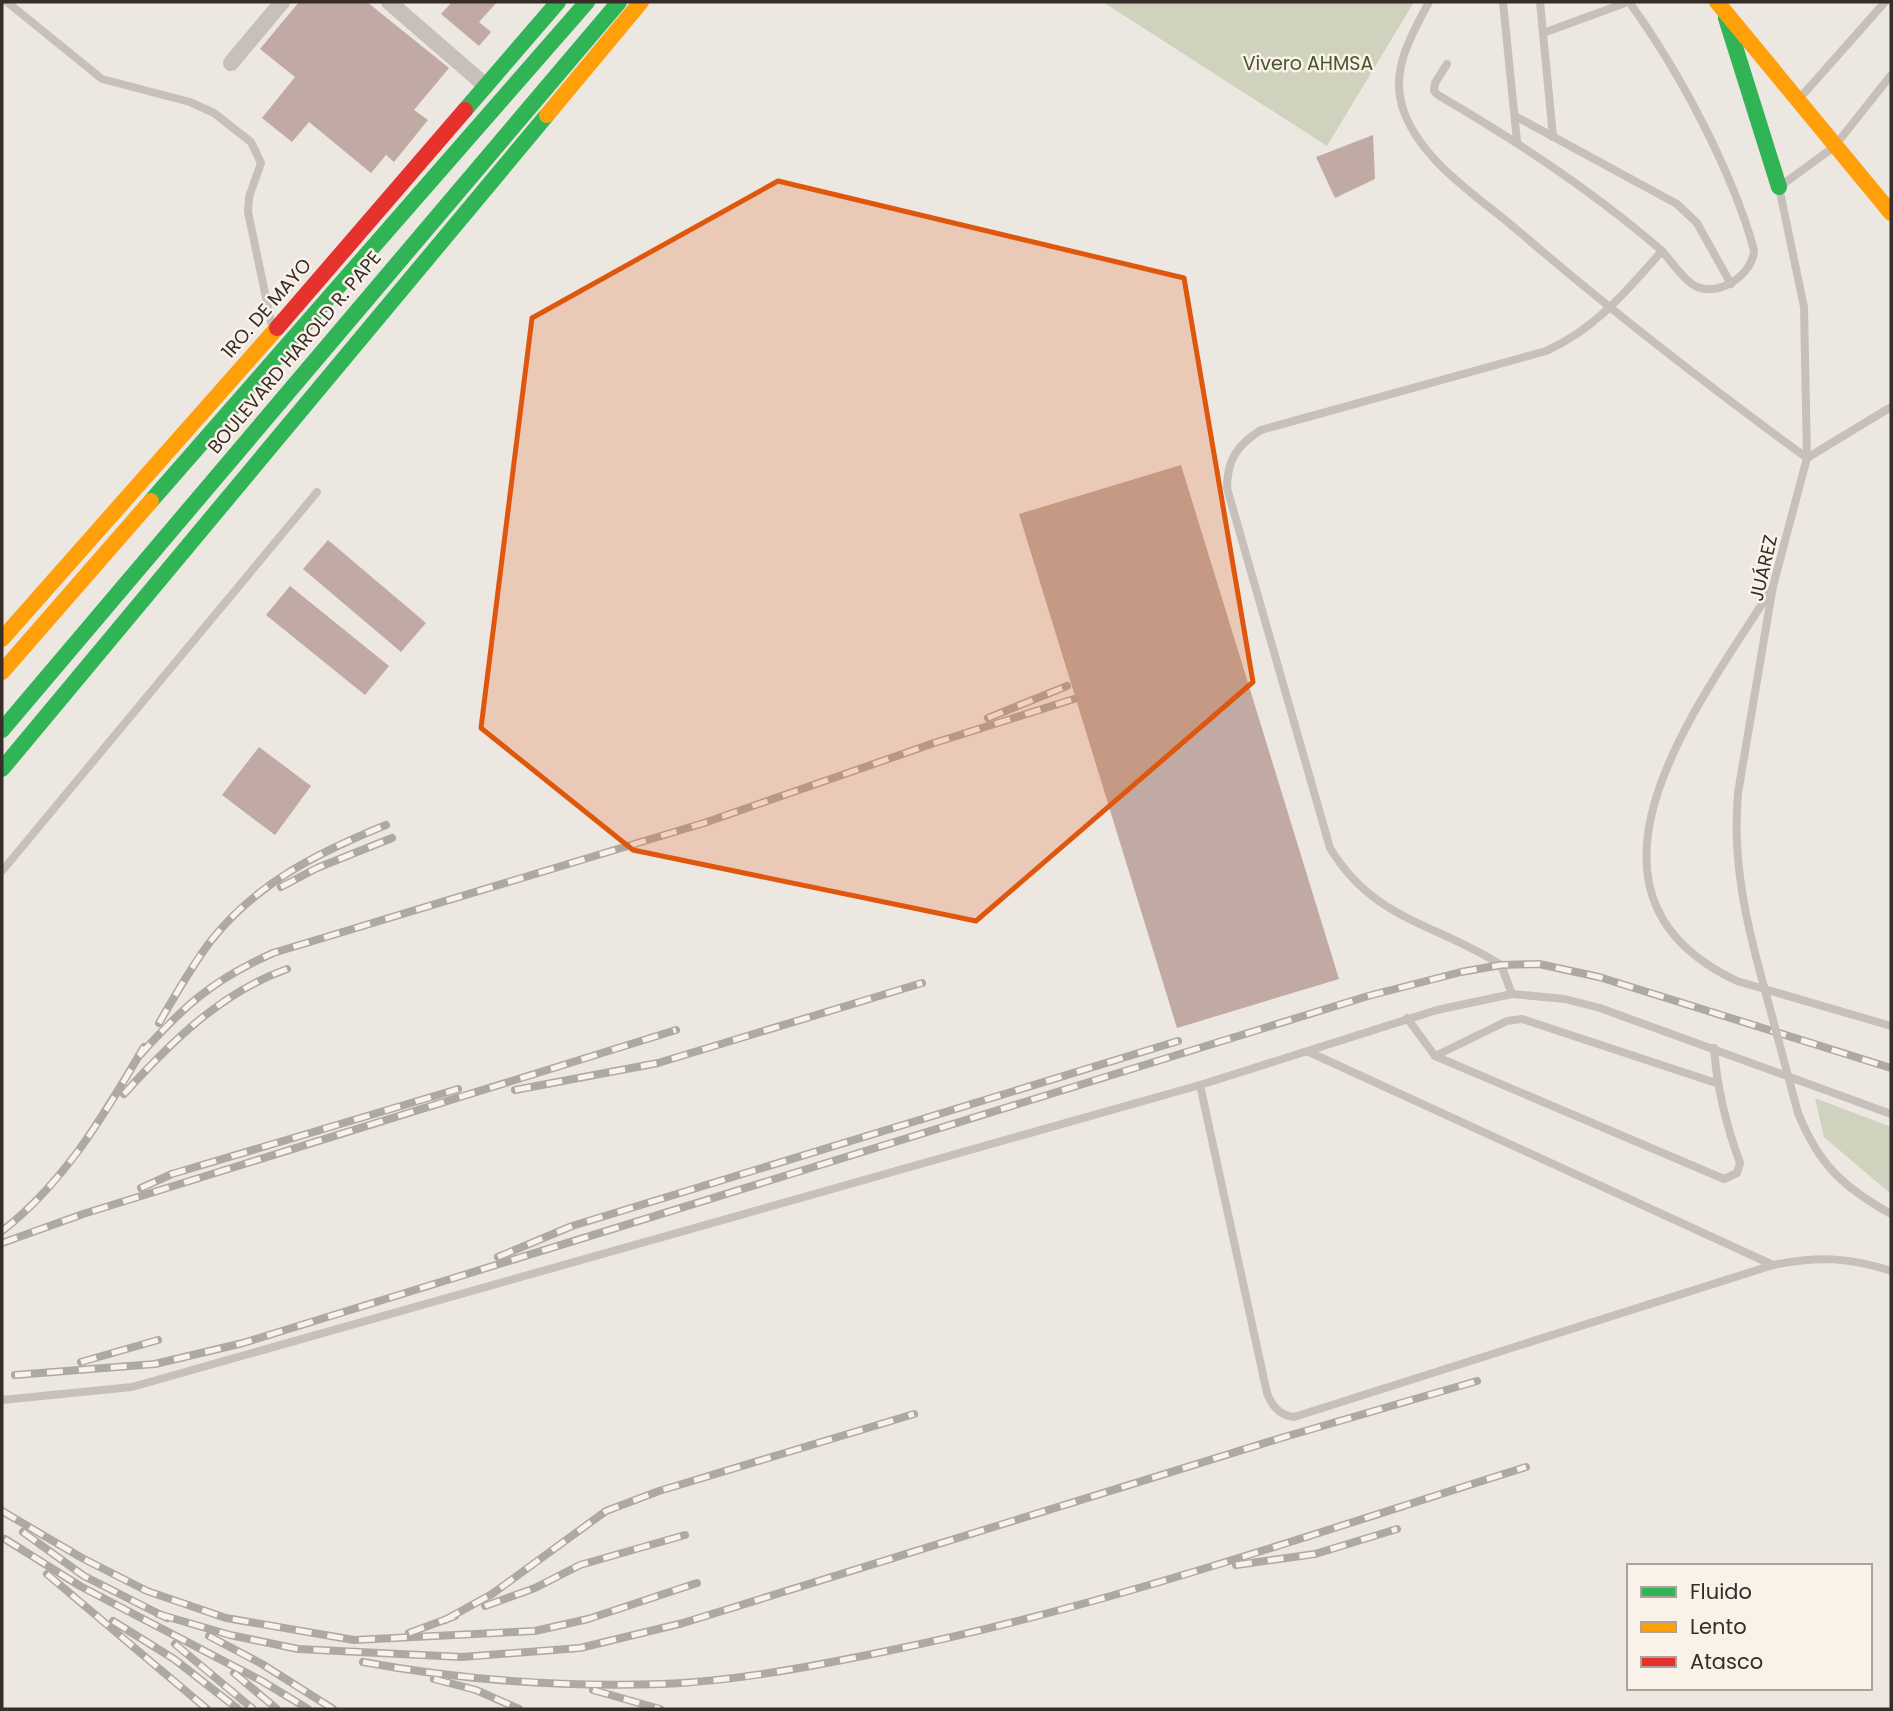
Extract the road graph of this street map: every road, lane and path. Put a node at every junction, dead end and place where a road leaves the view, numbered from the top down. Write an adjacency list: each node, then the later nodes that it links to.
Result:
1 (7, 2): 29 (lane)
2 (282, 2): 15 (street)
3 (389, 2): 18 (street)
4 (558, 2): 18 (main road, 1RO. DE MAYO)
5 (587, 2): 35 (main road, BOULEVARD HAROLD R. PAPE)
6 (619, 2): 36 (main road, BOULEVARD HAROLD R. PAPE)
7 (641, 2): 37 (main road)
8 (1429, 2): 28 (lane)
9 (1503, 2): 20 (lane)
10 (1540, 2): 14 (lane)
11 (1629, 2): 14 (lane); 27 (lane)
12 (1885, 2): 19 (lane)
13 (1720, 5): 19 (main road); 24 (main road)
14 (1543, 33): 21 (lane)
15 (231, 62)
16 (1447, 64): 22 (lane)
17 (1891, 75): 23 (lane)
18 (486, 86): 29 (main road, 1RO. DE MAYO)
19 (1798, 101): 23 (main road)
20 (1515, 116): 21 (lane); 22 (lane)
21 (1553, 137): 27 (lane)
22 (1517, 141): 26 (lane)
23 (1834, 147): 24 (lane); 25 (main road)
24 (1779, 187): 31 (lane, JUÁREZ)
25 (1891, 213)
26 (1662, 251): 27 (lane); 28 (lane)
27 (1731, 284)
28 (1610, 310): 31 (lane); 39 (lane)
29 (273, 332): 34 (main road, 1RO. DE MAYO)
30 (1891, 407): 31 (lane)
31 (1807, 458): 33 (lane, JUÁREZ)
32 (317, 492): 38 (lane)
33 (1773, 586): 41 (lane); 50 (lane, JUÁREZ, bridge)
34 (2, 639)
35 (2, 672)
36 (2, 730)
37 (2, 769)
38 (2, 871)
39 (1512, 994): 40 (lane); 42 (lane)
40 (1407, 1018): 43 (lane); 44 (lane)
41 (1891, 1026)
42 (1714, 1048): 45 (lane); 47 (lane)
43 (1309, 1052): 46 (lane); 51 (lane)
44 (1435, 1056): 45 (lane); 45 (lane)
45 (1716, 1083)
46 (1200, 1085): 51 (lane); 53 (lane)
47 (1873, 1105): 48 (lane); 49 (lane)
48 (1891, 1106)
49 (1891, 1114)
50 (1891, 1214)
51 (1773, 1265): 52 (lane)
52 (1891, 1271)
53 (2, 1400)

